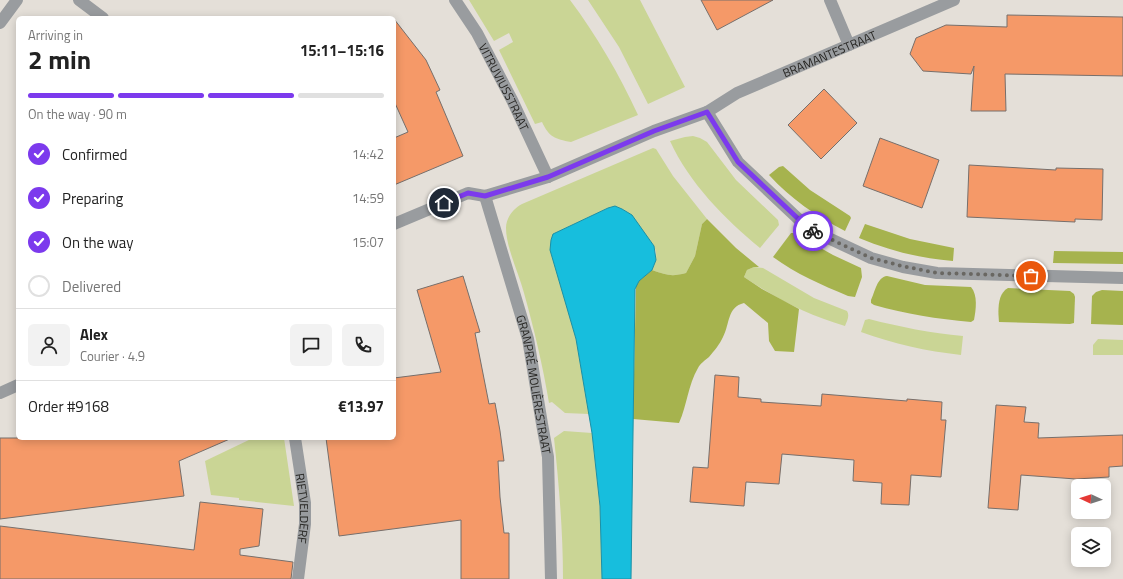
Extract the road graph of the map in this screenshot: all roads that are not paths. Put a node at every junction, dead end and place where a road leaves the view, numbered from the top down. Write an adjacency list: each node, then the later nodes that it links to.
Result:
1 (17, 0): 7 (street)
2 (79, 0): 6 (street)
3 (454, 0): 10 (street, VITRUVIUSSTRAAT)
4 (830, 0): 8 (street)
5 (954, 0): 8 (street, BRAMANTESTRAAT)
6 (100, 16)
7 (0, 23)
8 (849, 45): 9 (street, BRAMANTESTRAAT)
9 (707, 112): 10 (street, BRAMANTESTRAAT); 13 (street)
10 (548, 177): 11 (street, BRAMANTESTRAAT)
11 (485, 196): 12 (street); 18 (street, GRANPRÉ MOLIÈRESTRAAT)
12 (396, 223)
13 (1123, 278)
14 (16, 386): 15 (street)
15 (0, 393)
16 (295, 440): 17 (street, RIETVELDERF)
17 (298, 579)
18 (551, 579)

